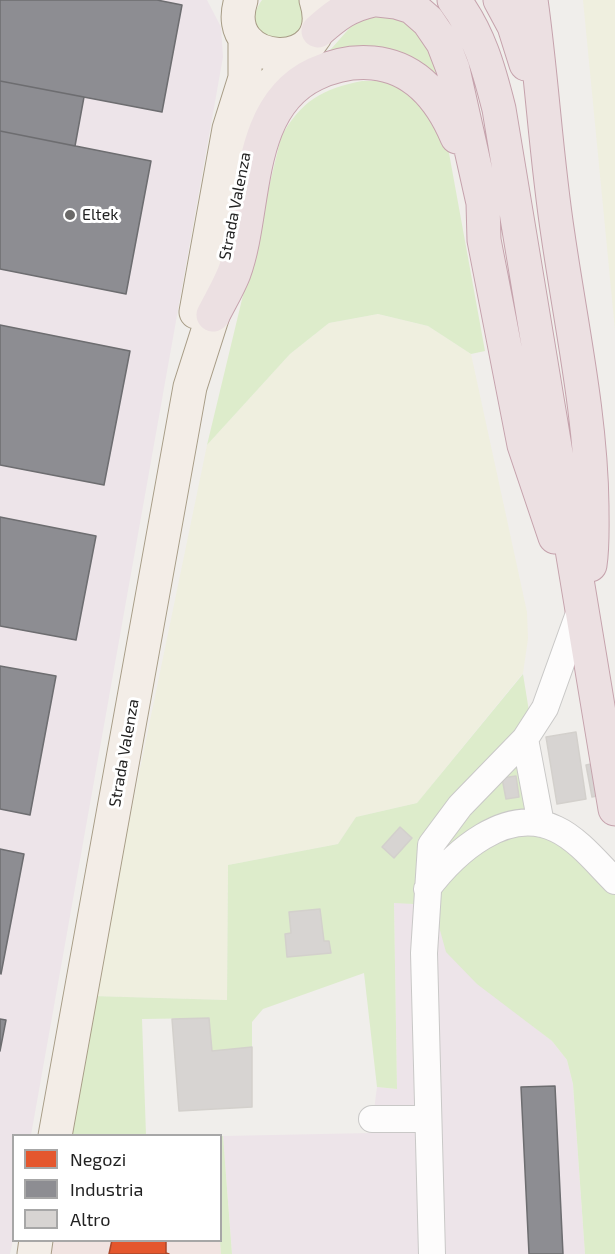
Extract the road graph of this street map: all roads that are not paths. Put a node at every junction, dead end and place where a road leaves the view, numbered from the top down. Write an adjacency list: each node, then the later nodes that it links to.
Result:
1 (373, 0): 7 (highway)
2 (378, 0): 9 (highway)
3 (454, 0): 12 (highway)
4 (500, 0): 8 (highway)
5 (531, 0): 8 (highway)
6 (238, 14): 7 (main road); 11 (main road, Strada Valenza)
7 (311, 28): 10 (main road, Strada Valenza)
8 (549, 177): 12 (highway)
9 (484, 240): 10 (highway); 12 (highway)
10 (213, 315): 11 (main road, Strada Valenza)
11 (194, 370): 20 (main road, Strada Valenza)
12 (582, 605): 13 (lane); 14 (highway)
13 (525, 739): 15 (lane); 17 (lane)
14 (615, 809)
15 (541, 824): 16 (lane); 17 (lane)
16 (615, 881)
17 (427, 890): 19 (lane)
18 (372, 1119): 19 (lane)
19 (428, 1119): 21 (lane)
20 (55, 1134)
21 (432, 1254)

